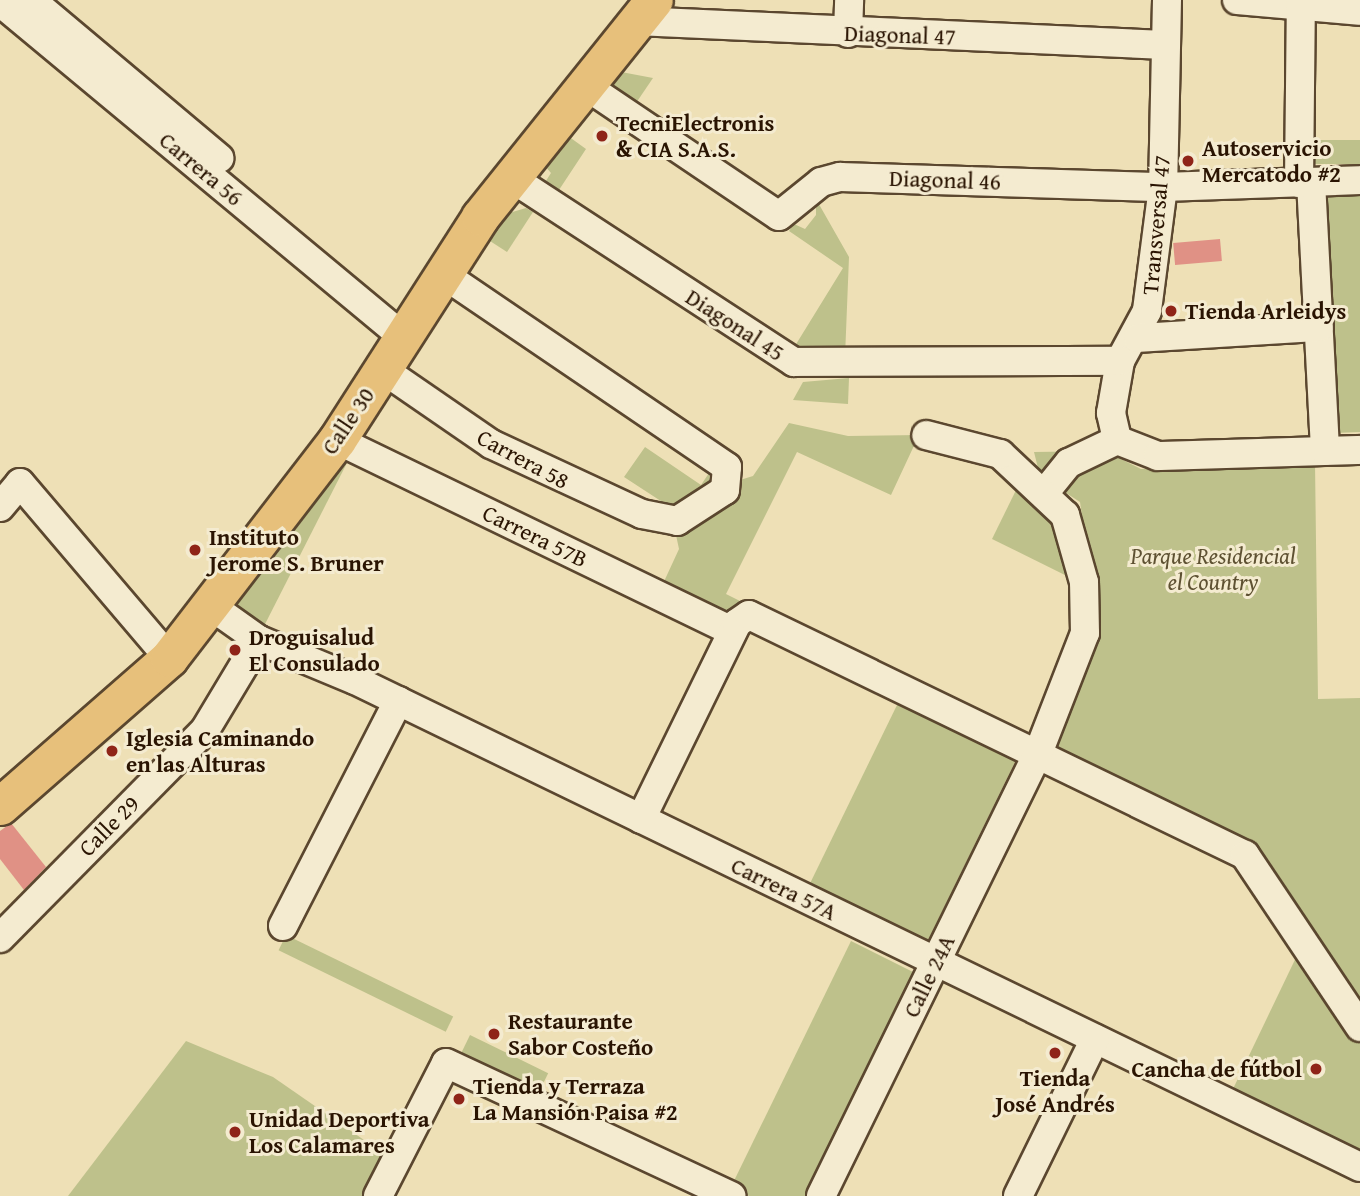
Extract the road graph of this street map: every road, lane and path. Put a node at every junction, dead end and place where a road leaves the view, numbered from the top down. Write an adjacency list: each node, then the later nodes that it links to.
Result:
1 (31, 0): 18 (street, Carrera 56)
2 (849, 0): 9 (street)
3 (1167, 0): 10 (street, Transversal 47)
4 (1237, 0): 6 (street)
5 (0, 2): 18 (street, Carrera 56)
6 (1301, 3): 8 (street); 14 (street)
7 (645, 11): 9 (street, Diagonal 47); 11 (main road, Calle 30)
8 (1360, 12)
9 (848, 33): 10 (street, Diagonal 47)
10 (1165, 45): 15 (street, Transversal 47)
11 (583, 84): 12 (main road, Calle 30); 15 (street, Diagonal 46)
12 (510, 177): 16 (main road, Calle 30); 20 (street, Diagonal 45)
13 (1360, 180): 14 (street, Diagonal 46)
14 (1305, 183): 15 (street, Diagonal 46); 17 (street)
15 (1163, 187): 19 (street, Transversal 47)
16 (442, 273): 18 (main road, Calle 30); 21 (street, Carrera 58)
17 (1319, 327): 19 (street); 26 (street)
18 (406, 328): 21 (main road, Calle 30)
19 (1138, 338): 20 (street, Transversal 47)
20 (1120, 361): 24 (street, Transversal 47)
21 (382, 369): 23 (main road, Calle 30)
22 (926, 435): 27 (street, Calle 24A)
23 (337, 440): 29 (main road, Calle 30); 30 (street, Carrera 57B)
24 (1117, 440): 26 (street); 27 (street)
25 (1360, 450): 26 (street)
26 (1325, 451)
27 (1046, 491): 34 (street, Calle 24A)
28 (0, 507): 32 (street)
29 (211, 606): 31 (street, Carrera 57A); 32 (main road, Calle 30)
30 (742, 624): 34 (street, Carrera 57B); 36 (street)
31 (258, 640): 33 (street, Carrera 57A); 38 (street, Calle 29)
32 (169, 658): 35 (main road, Calle 30)
33 (398, 701): 36 (street, Carrera 57A); 37 (street)
34 (1037, 756): 39 (street, Calle 24A); 40 (street, Carrera 57B)
35 (0, 806)
36 (641, 820): 39 (street, Carrera 57A)
37 (284, 926)
38 (0, 938)
39 (934, 964): 41 (street, Carrera 57A); 45 (street, Calle 24A)
40 (1360, 1027)
41 (1095, 1039): 42 (street, Carrera 57A); 46 (street)
42 (1360, 1167)
43 (378, 1196): 44 (street)
44 (731, 1196)
45 (821, 1196)
46 (1018, 1196)

